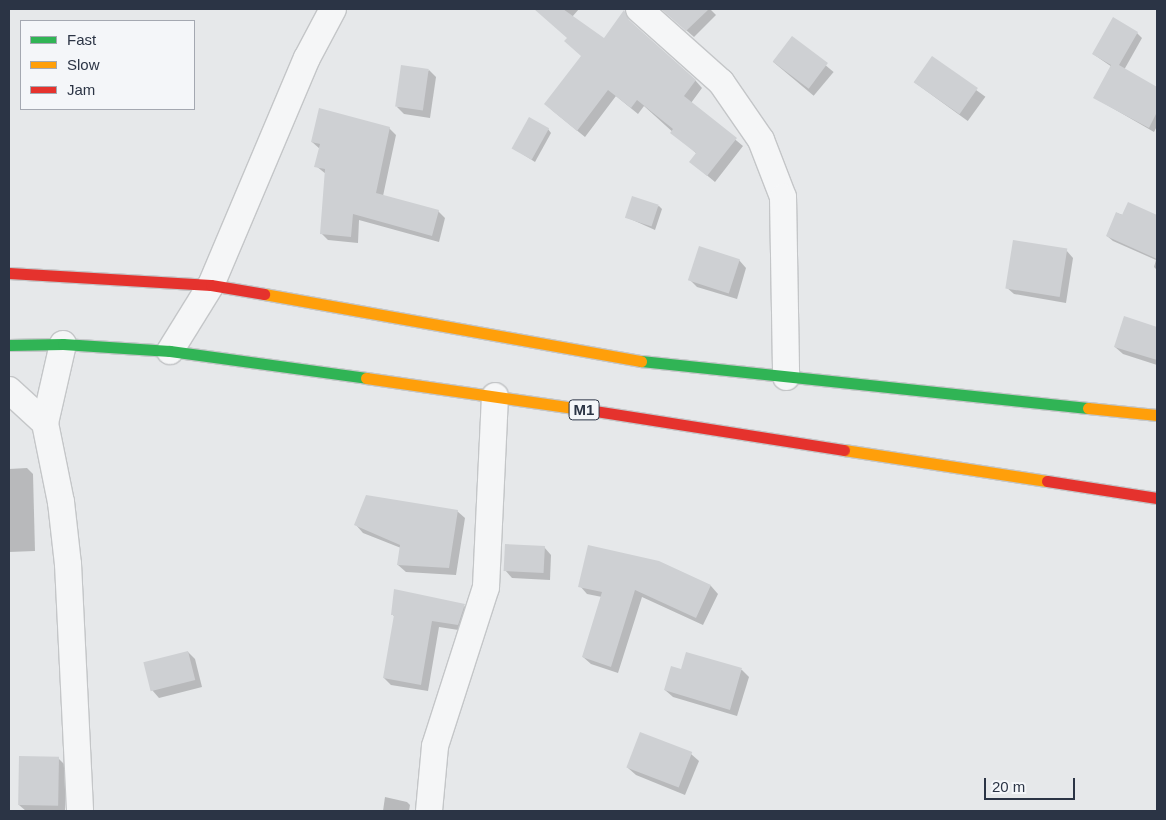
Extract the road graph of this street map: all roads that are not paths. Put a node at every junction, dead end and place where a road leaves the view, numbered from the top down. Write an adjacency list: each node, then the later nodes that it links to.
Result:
1 (333, 9): 4 (street)
2 (639, 9): 8 (street)
3 (9, 272): 4 (main road)
4 (211, 285): 7 (street); 8 (main road)
5 (63, 344): 6 (main road, M1); 7 (main road, M1); 12 (street)
6 (9, 345)
7 (170, 351): 10 (main road, M1)
8 (786, 377): 11 (main road)
9 (9, 390): 12 (street)
10 (495, 396): 13 (main road, M1); 15 (street)
11 (1157, 415)
12 (45, 423): 14 (street)
13 (1157, 498)
14 (80, 811)
15 (429, 811)

